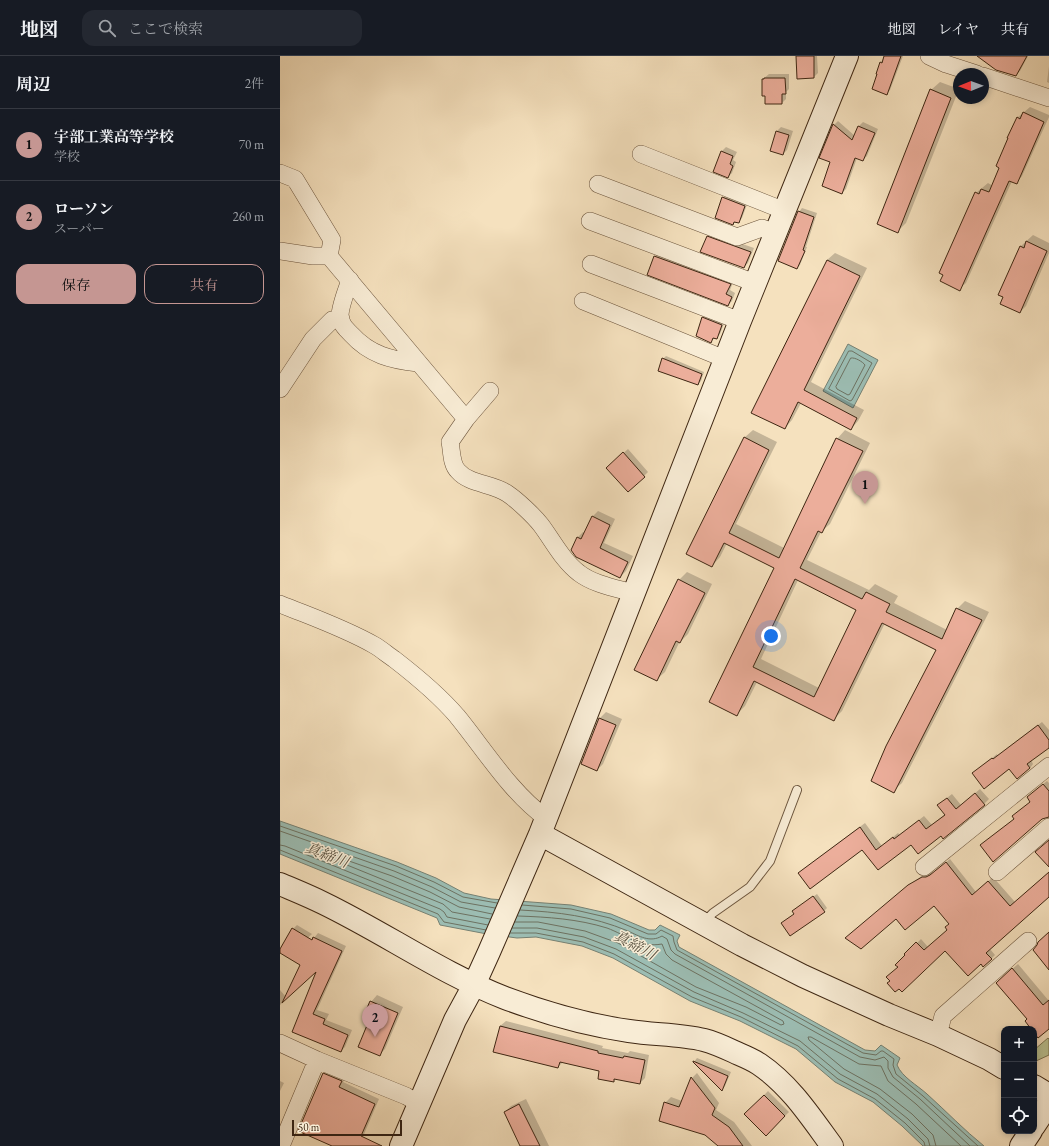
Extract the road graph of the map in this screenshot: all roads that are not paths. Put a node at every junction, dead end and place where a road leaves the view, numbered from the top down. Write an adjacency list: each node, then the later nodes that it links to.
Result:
1 (847, 56): 9 (street)
2 (929, 56): 3 (street)
3 (958, 68)
4 (989, 78): 5 (street)
5 (1049, 98)
6 (641, 154): 9 (street)
7 (280, 173): 13 (street)
8 (598, 184): 11 (street)
9 (785, 211): 11 (street)
10 (590, 221): 16 (street)
11 (776, 233): 16 (street)
12 (280, 251): 13 (street)
13 (329, 256): 15 (street)
14 (591, 264): 19 (street)
15 (350, 280): 18 (street); 21 (street)
16 (755, 283): 19 (street)
17 (583, 301): 20 (street)
18 (341, 319): 21 (street); 22 (street)
19 (740, 321): 20 (street)
20 (725, 359): 25 (street)
21 (418, 363): 24 (street)
22 (280, 389)
23 (490, 391): 24 (street)
24 (466, 419): 25 (street)
25 (633, 593): 29 (street)
26 (280, 604): 29 (street)
27 (1049, 766): 31 (street)
28 (797, 790): 34 (lane)
29 (543, 826): 34 (street); 36 (street)
30 (1049, 827): 32 (street)
31 (924, 867)
32 (997, 872)
33 (280, 884): 36 (street)
34 (703, 923): 37 (street)
35 (1028, 941): 37 (street)
36 (474, 985): 43 (street); 50 (street)
37 (938, 1035): 40 (street)
38 (280, 1043): 39 (street)
39 (317, 1060): 43 (street); 46 (street)
40 (1001, 1066)
41 (1037, 1088): 42 (street)
42 (1049, 1095)
43 (418, 1103): 49 (street)
44 (1049, 1103): 45 (street)
45 (1037, 1121)
46 (284, 1127): 48 (street)
47 (1029, 1134): 51 (street)
48 (281, 1146)
49 (400, 1146)
50 (832, 1146)
51 (1021, 1146)

